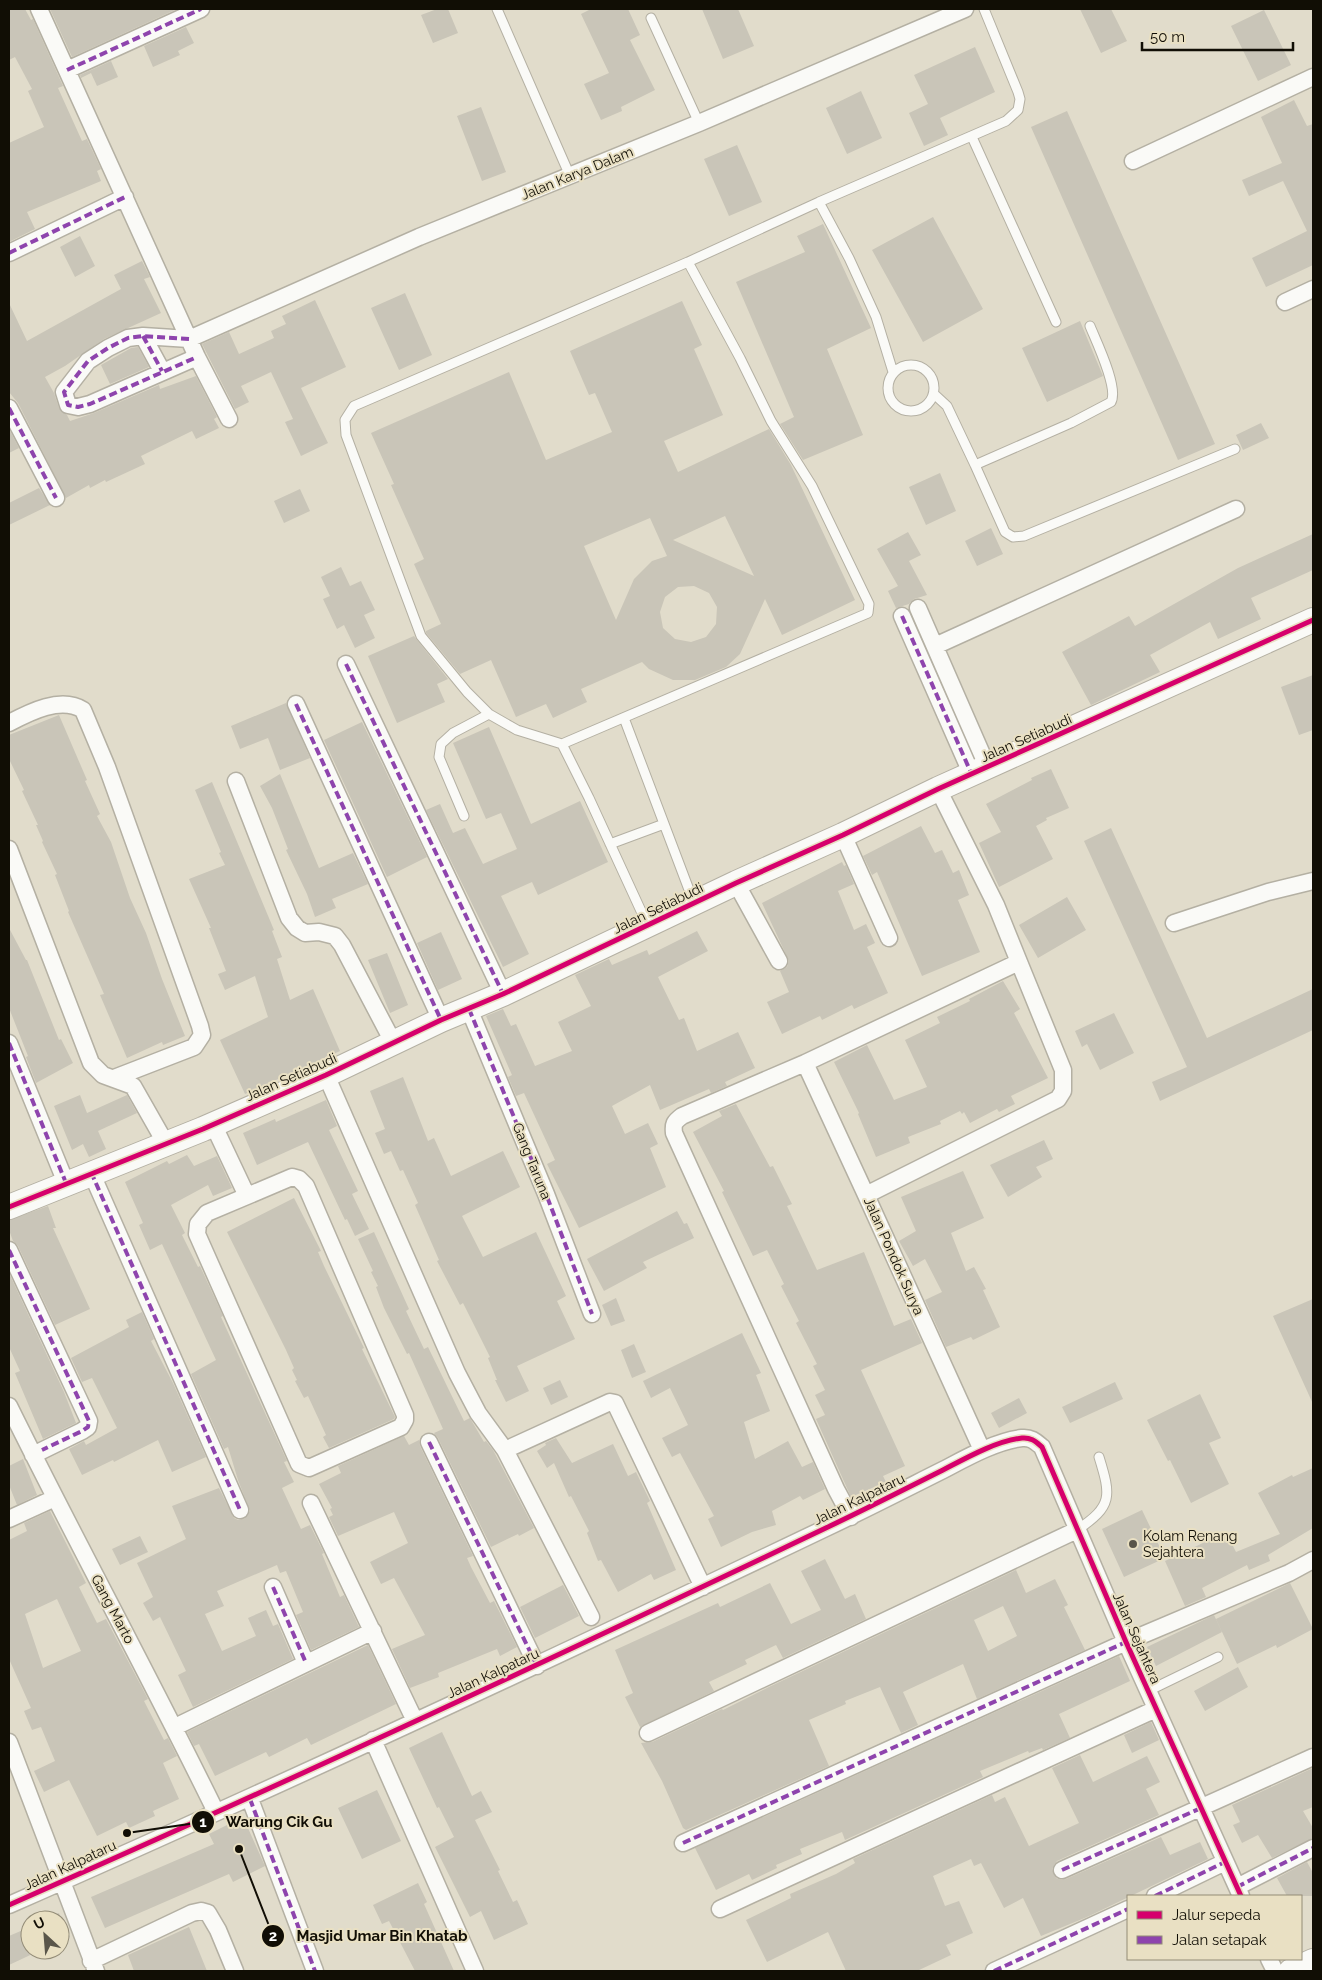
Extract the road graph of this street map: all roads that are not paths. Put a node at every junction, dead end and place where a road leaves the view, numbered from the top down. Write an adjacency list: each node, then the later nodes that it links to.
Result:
1 (38, 9): 7 (street)
2 (201, 9): 7 (street)
3 (497, 9): 12 (lane)
4 (965, 9): 9 (street, Jalan Karya Dalam)
5 (984, 9): 10 (lane)
6 (652, 18): 9 (lane)
7 (66, 70): 13 (street)
8 (1313, 77): 11 (street)
9 (699, 123): 12 (street, Jalan Karya Dalam)
10 (972, 137): 14 (lane); 19 (lane)
11 (1134, 161)
12 (570, 176): 22 (street, Jalan Karya Dalam)
13 (125, 197): 15 (street); 22 (street)
14 (819, 202): 16 (lane); 25 (lane)
15 (9, 253)
16 (688, 262): 39 (lane); 40 (lane)
17 (1313, 289): 18 (street)
18 (1285, 302)
19 (1056, 322)
20 (1090, 326): 30 (lane)
21 (143, 336): 22 (street); 24 (street); 24 (street)
22 (189, 339): 23 (street)
23 (197, 357): 24 (street); 28 (street)
24 (162, 371)
25 (894, 372): 26 (lane); 26 (lane)
26 (934, 394): 30 (lane)
27 (9, 408): 31 (street)
28 (229, 419)
29 (1236, 448): 30 (lane)
30 (975, 465)
31 (56, 498)
32 (1236, 509): 36 (street)
33 (918, 608): 36 (street)
34 (902, 616): 43 (street)
35 (1313, 620): 43 (street, Jalan Setiabudi)
36 (934, 646): 43 (street)
37 (346, 664): 59 (street)
38 (296, 704): 61 (street)
39 (489, 714): 42 (lane); 46 (lane)
40 (624, 718): 42 (lane); 47 (lane)
41 (9, 723): 66 (street)
42 (562, 744): 49 (lane)
43 (980, 771): 45 (street, Jalan Setiabudi)
44 (236, 781): 62 (street)
45 (938, 789): 48 (street, Jalan Setiabudi); 58 (street)
46 (464, 816)
47 (664, 824): 49 (lane); 53 (lane)
48 (843, 835): 52 (street, Jalan Setiabudi); 56 (street)
49 (610, 844): 55 (lane)
50 (9, 849): 66 (street)
51 (1313, 881): 54 (street)
52 (736, 883): 53 (street, Jalan Setiabudi); 57 (street)
53 (694, 903): 55 (street, Jalan Setiabudi)
54 (1174, 923)
55 (648, 926): 59 (street, Jalan Setiabudi)
56 (889, 938)
57 (779, 961)
58 (1019, 962): 64 (street); 71 (street)
59 (503, 994): 60 (street, Jalan Setiabudi)
60 (469, 1009): 61 (street, Jalan Setiabudi); 75 (street, Gang Taruna)
61 (441, 1020): 62 (street, Jalan Setiabudi)
62 (394, 1042): 65 (street, Jalan Setiabudi)
63 (9, 1043): 70 (street)
64 (804, 1063): 71 (street, Jalan Pondok Surya); 85 (street)
65 (326, 1075): 67 (street, Jalan Setiabudi); 78 (street)
66 (114, 1078): 68 (street)
67 (213, 1124): 68 (street, Jalan Setiabudi); 72 (street)
68 (166, 1144): 69 (street, Jalan Setiabudi)
69 (91, 1172): 70 (street, Jalan Setiabudi); 84 (street)
70 (66, 1183): 73 (street, Jalan Setiabudi)
71 (866, 1194): 79 (street, Jalan Pondok Surya)
72 (247, 1196): 72 (street)
73 (9, 1207)
74 (9, 1250): 80 (street)
75 (592, 1314)
76 (9, 1406): 80 (street, Gang Marto)
77 (429, 1442): 96 (street)
78 (505, 1450): 90 (street); 91 (street)
79 (982, 1450): 85 (street, Jalan Kalpataru); 87 (street, Jalan Sejahtera)
80 (33, 1455): 82 (street, Gang Marto)
81 (1099, 1457): 87 (lane)
82 (55, 1498): 86 (street); 100 (street, Gang Marto)
83 (311, 1503): 92 (street)
84 (240, 1510)
85 (851, 1517): 90 (street, Jalan Kalpataru)
86 (9, 1519)
87 (1077, 1530): 93 (street, Jalan Sejahtera); 101 (street)
88 (1313, 1560): 93 (street)
89 (273, 1587): 95 (street)
90 (703, 1587): 96 (street, Jalan Kalpataru)
91 (591, 1617)
92 (373, 1631): 95 (street); 99 (street)
93 (1126, 1642): 97 (street, Jalan Sejahtera); 108 (street)
94 (1218, 1657): 97 (lane)
95 (306, 1663): 100 (street)
96 (537, 1666): 99 (street, Jalan Kalpataru)
97 (1148, 1691): 98 (street, Jalan Sejahtera)
98 (1156, 1709): 106 (street, Jalan Sejahtera); 116 (street)
99 (415, 1721): 102 (street, Jalan Kalpataru)
100 (175, 1728): 107 (street, Gang Marto)
101 (648, 1733)
102 (373, 1740): 105 (street, Jalan Kalpataru); 122 (street)
103 (9, 1742): 112 (street)
104 (1313, 1757): 106 (street)
105 (250, 1798): 107 (street, Jalan Kalpataru); 121 (street)
106 (1201, 1808): 110 (street, Jalan Sejahtera); 111 (street)
107 (216, 1812): 112 (street, Jalan Kalpataru)
108 (683, 1843)
109 (1313, 1848): 113 (street)
110 (1226, 1862): 113 (street, Jalan Sejahtera); 114 (street)
111 (1062, 1870)
112 (62, 1881): 115 (street, Jalan Kalpataru); 119 (street)
113 (1239, 1892)
114 (1157, 1895)
115 (9, 1906)
116 (720, 1909)
117 (1127, 1909): 123 (street)
118 (1313, 1961): 124 (street)
119 (93, 1966): 120 (street)
120 (235, 1971)
121 (315, 1971)
122 (475, 1971)
123 (994, 1971)
124 (1291, 1971)

